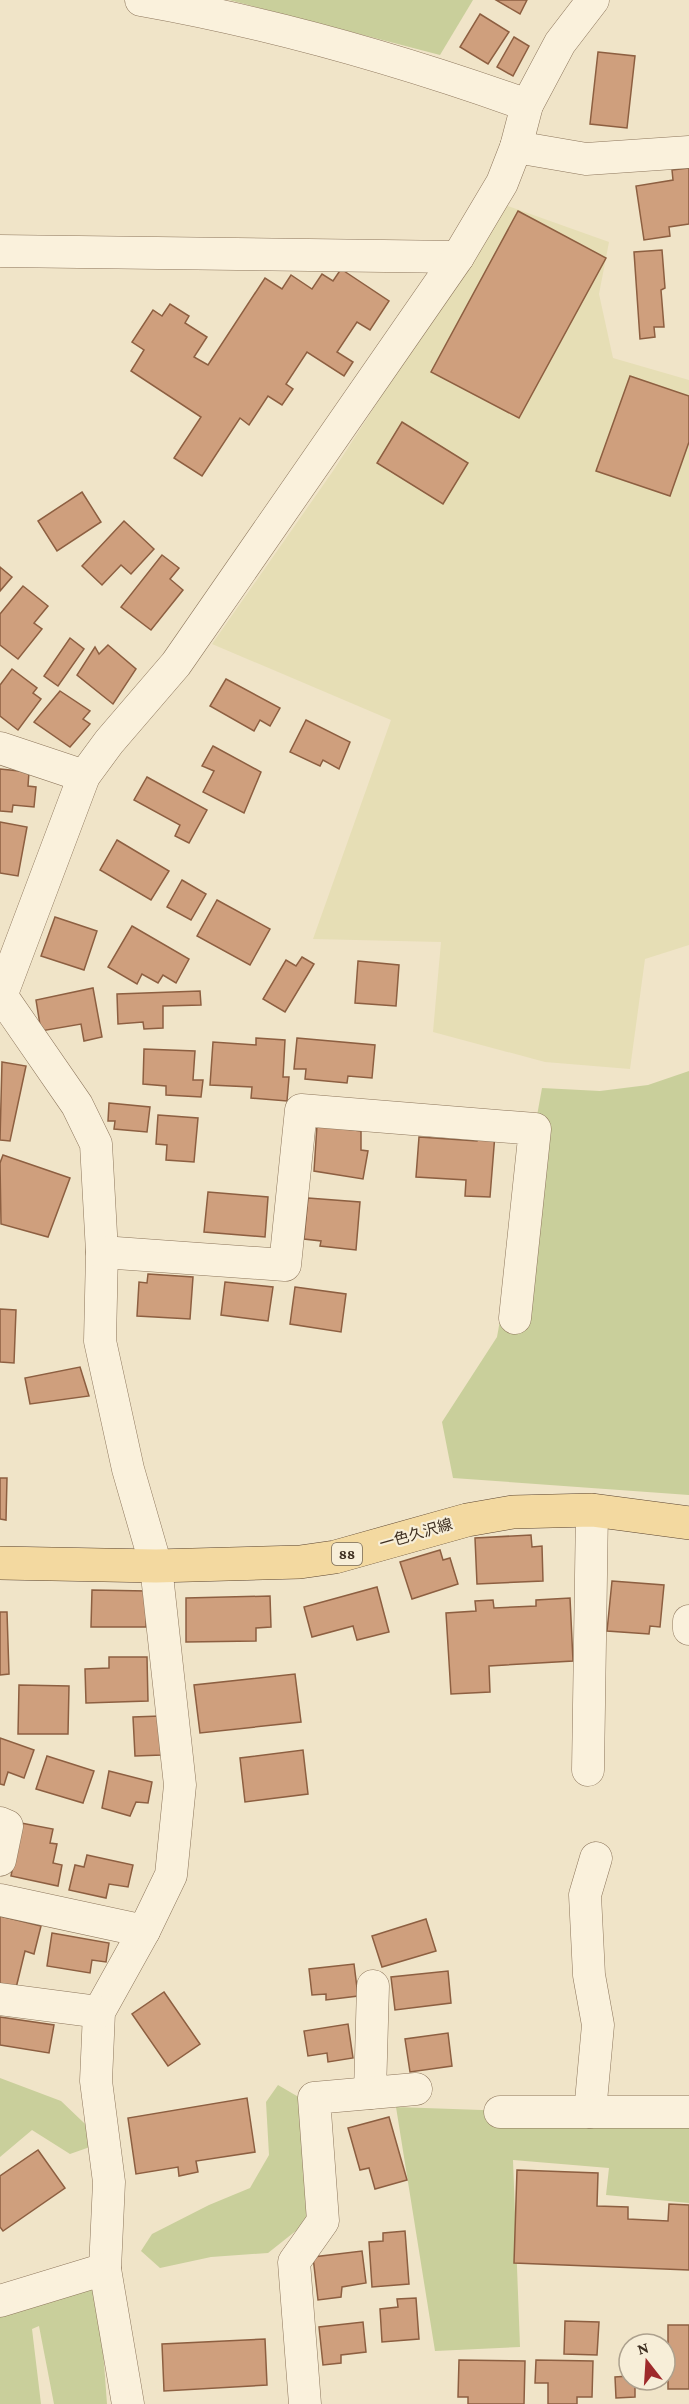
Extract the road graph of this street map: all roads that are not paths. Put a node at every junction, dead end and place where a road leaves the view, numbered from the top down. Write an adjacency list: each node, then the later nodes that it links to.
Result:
1 (141, 0): 3 (street)
2 (593, 0): 3 (street)
3 (526, 105): 4 (street)
4 (516, 147): 5 (street); 7 (street)
5 (689, 152)
6 (0, 250): 7 (street)
7 (458, 257): 9 (street)
8 (0, 748): 9 (street)
9 (84, 776): 10 (street)
10 (8, 953): 11 (street)
11 (1, 997): 12 (street)
12 (102, 1252): 13 (street); 17 (street)
13 (515, 1318)
14 (592, 1510): 15 (main road, 一色久沢線 / 88); 17 (main road, 一色久沢線 / 88); 20 (street)
15 (689, 1523)
16 (0, 1563): 17 (main road, 一色久沢線 / 88)
17 (156, 1566): 25 (street)
18 (689, 1621): 19 (street)
19 (689, 1629)
20 (588, 1770)
21 (0, 1823): 23 (street)
22 (596, 1858): 32 (street)
23 (0, 1860)
24 (0, 1900): 25 (street)
25 (144, 1931): 28 (street)
26 (373, 1986): 30 (street)
27 (0, 2000): 28 (street)
28 (99, 2012): 34 (street)
29 (416, 2089): 30 (street)
30 (370, 2093): 37 (street)
31 (500, 2112): 32 (street)
32 (590, 2112): 33 (street)
33 (689, 2112)
34 (105, 2270): 35 (street); 36 (street)
35 (0, 2301)
36 (128, 2404)
37 (305, 2404)

